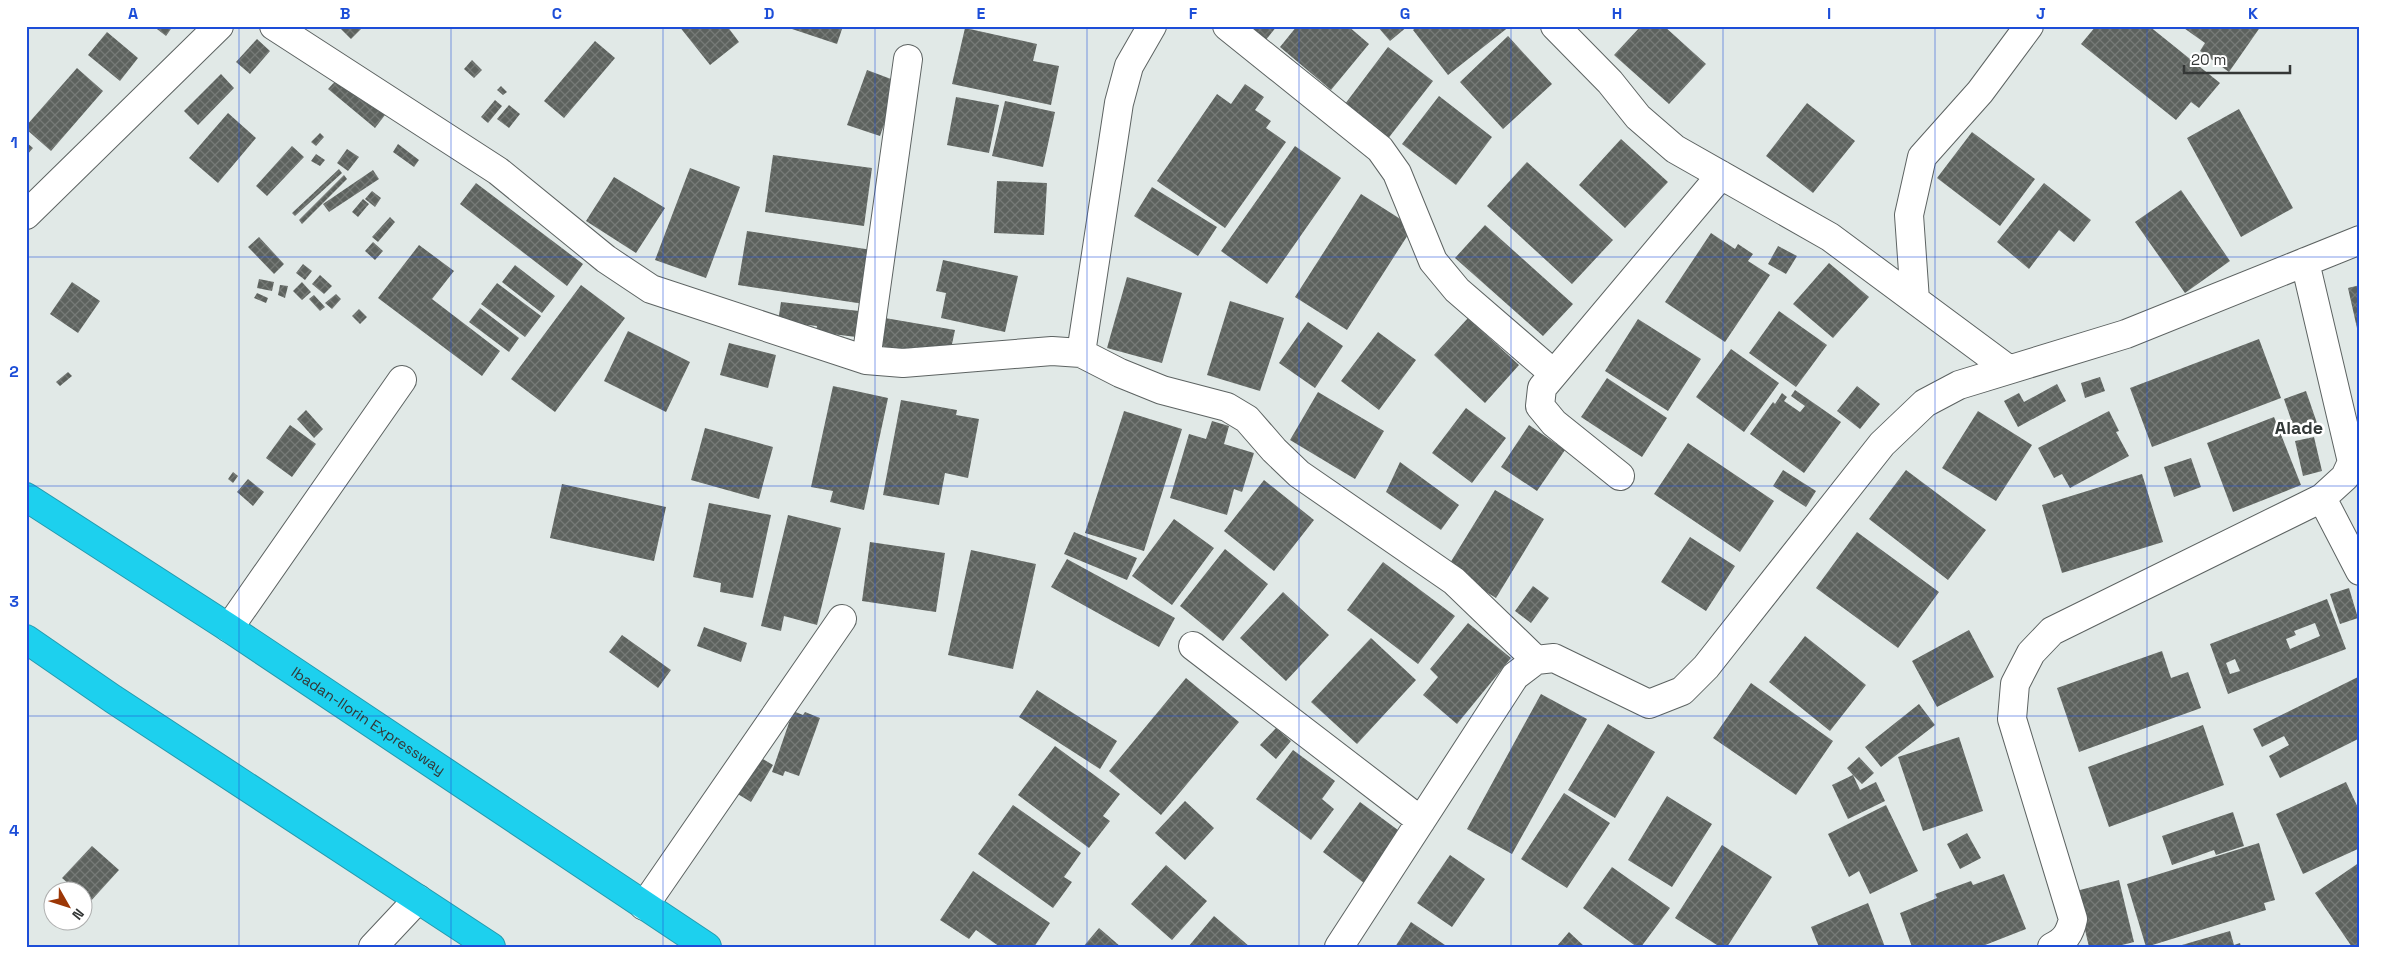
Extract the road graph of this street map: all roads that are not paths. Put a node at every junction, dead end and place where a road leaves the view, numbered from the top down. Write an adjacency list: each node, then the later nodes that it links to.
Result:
1 (219, 26): 9 (street)
2 (274, 26): 14 (street)
3 (1152, 26): 13 (street)
4 (1227, 26): 16 (street)
5 (1555, 26): 8 (street)
6 (2029, 26): 12 (street)
7 (908, 58): 14 (street)
8 (1721, 175): 12 (street); 16 (street)
9 (26, 216)
10 (2360, 240): 11 (street)
11 (2305, 262): 15 (street); 20 (street)
12 (1916, 300): 15 (street)
13 (1081, 353): 14 (street); 26 (street)
14 (866, 360)
15 (2008, 369): 26 (street)
16 (1553, 373): 18 (street)
17 (402, 380): 23 (street)
18 (1620, 476)
19 (26, 497): 23 (highway, Ibadan-Ilorin Expressway)
20 (2322, 498): 21 (street); 34 (street)
21 (2360, 571)
22 (842, 619): 29 (street)
23 (228, 628): 29 (highway, Ibadan-Ilorin Expressway)
24 (26, 639): 28 (highway)
25 (1193, 646): 27 (street)
26 (1536, 660): 27 (street)
27 (1421, 821): 33 (street)
28 (418, 899): 30 (street); 31 (highway)
29 (644, 906): 32 (highway, Ibadan-Ilorin Expressway)
30 (374, 947)
31 (491, 947)
32 (707, 947)
33 (1339, 947)
34 (2052, 947)

